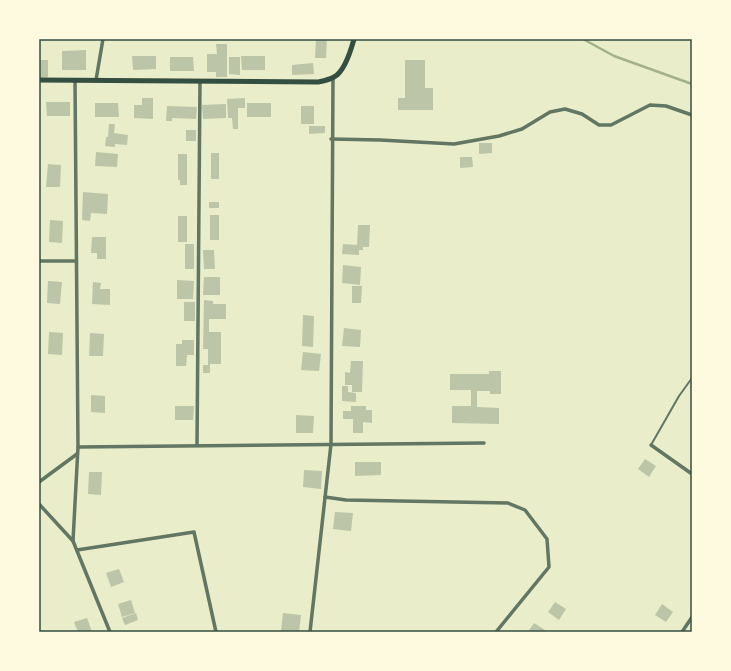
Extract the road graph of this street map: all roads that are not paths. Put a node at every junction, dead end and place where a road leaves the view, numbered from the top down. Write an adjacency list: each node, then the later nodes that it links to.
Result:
1 (103, 39): 6 (street)
2 (354, 39): 3 (main road)
3 (333, 78): 7 (main road); 9 (street)
4 (39, 80): 5 (main road)
5 (75, 80): 6 (main road); 10 (street)
6 (96, 80): 7 (main road)
7 (200, 80): 15 (street)
8 (692, 115): 9 (street)
9 (332, 139): 14 (street)
10 (76, 260): 11 (street); 17 (street)
11 (39, 261)
12 (692, 378): 16 (lane)
13 (484, 443): 14 (street)
14 (331, 444): 15 (street); 21 (street)
15 (197, 445): 17 (street)
16 (651, 446): 19 (street)
17 (78, 447): 18 (street)
18 (77, 454): 20 (street); 23 (street)
19 (692, 474)
20 (39, 482)
21 (325, 497): 28 (street); 29 (street)
22 (39, 504): 23 (street)
23 (73, 541): 24 (street)
24 (77, 550): 26 (street); 27 (street)
25 (692, 617): 30 (street)
26 (110, 632)
27 (216, 632)
28 (310, 632)
29 (496, 632)
30 (682, 632)

